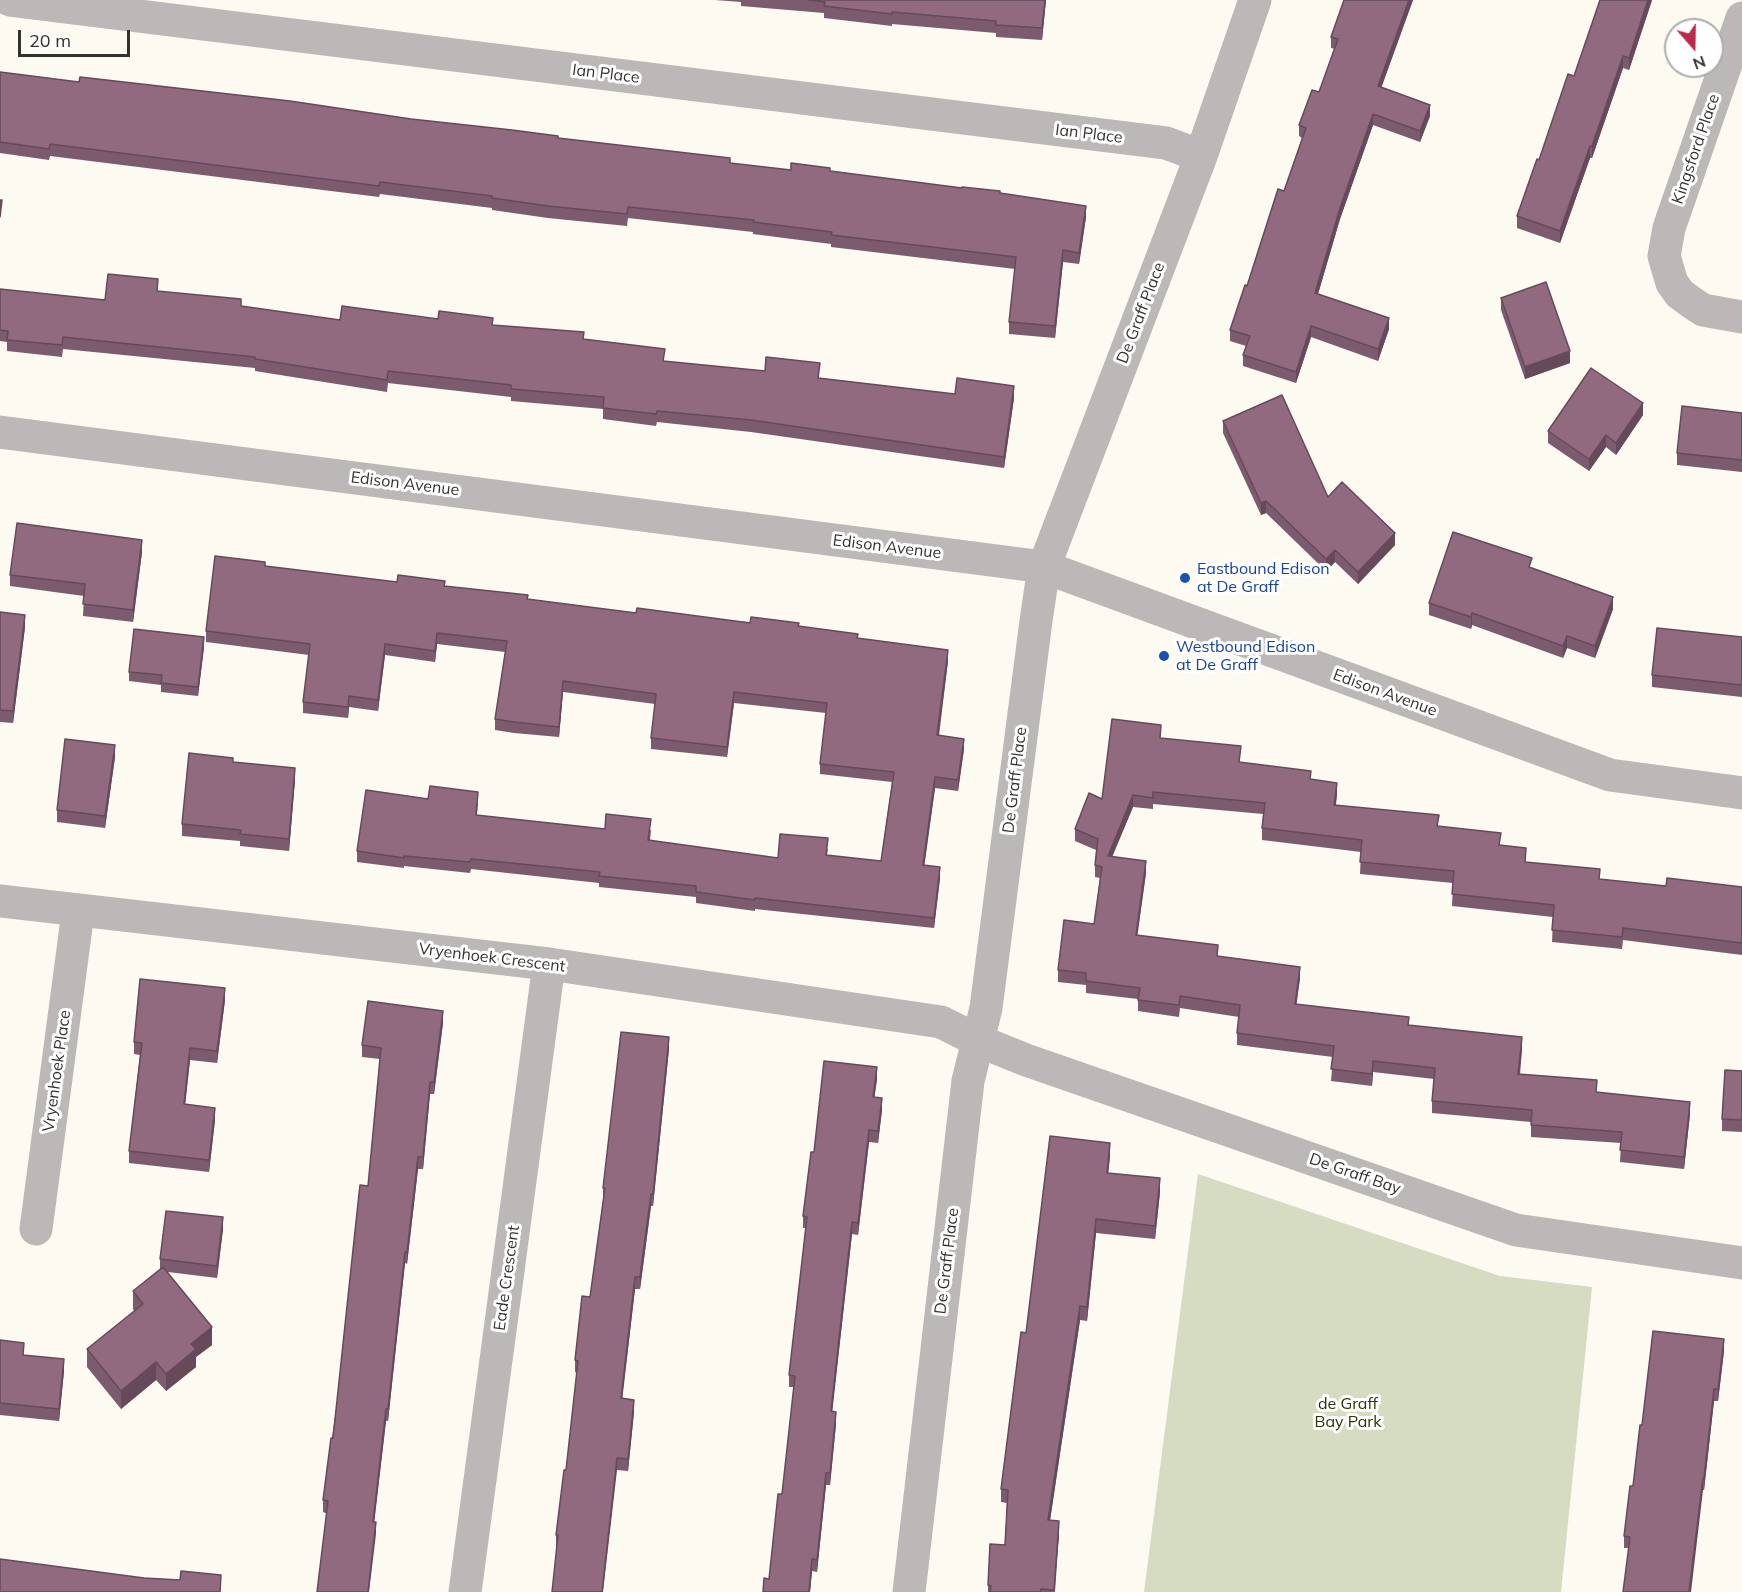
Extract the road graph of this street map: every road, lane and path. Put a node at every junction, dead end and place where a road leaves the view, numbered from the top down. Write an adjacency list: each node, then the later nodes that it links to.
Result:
1 (10, 0): 4 (street, Ian Place)
2 (1255, 0): 4 (street, De Graff Place)
3 (1742, 18): 5 (street, Kingsford Place)
4 (1201, 156): 7 (street, De Graff Place)
5 (1742, 317)
6 (0, 432): 7 (street, Edison Avenue)
7 (1044, 567): 8 (street, Edison Avenue); 12 (street, De Graff Place)
8 (1742, 793)
9 (0, 901): 10 (street, Vryenhoek Crescent)
10 (78, 912): 11 (street, Vryenhoek Crescent); 13 (street, Vryenhoek Place)
11 (549, 964): 12 (street, Vryenhoek Crescent); 15 (street, Eade Crescent)
12 (979, 1041): 14 (street, De Graff Bay); 16 (street, De Graff Place)
13 (36, 1229)
14 (1742, 1263)
15 (465, 1592)
16 (909, 1592)

